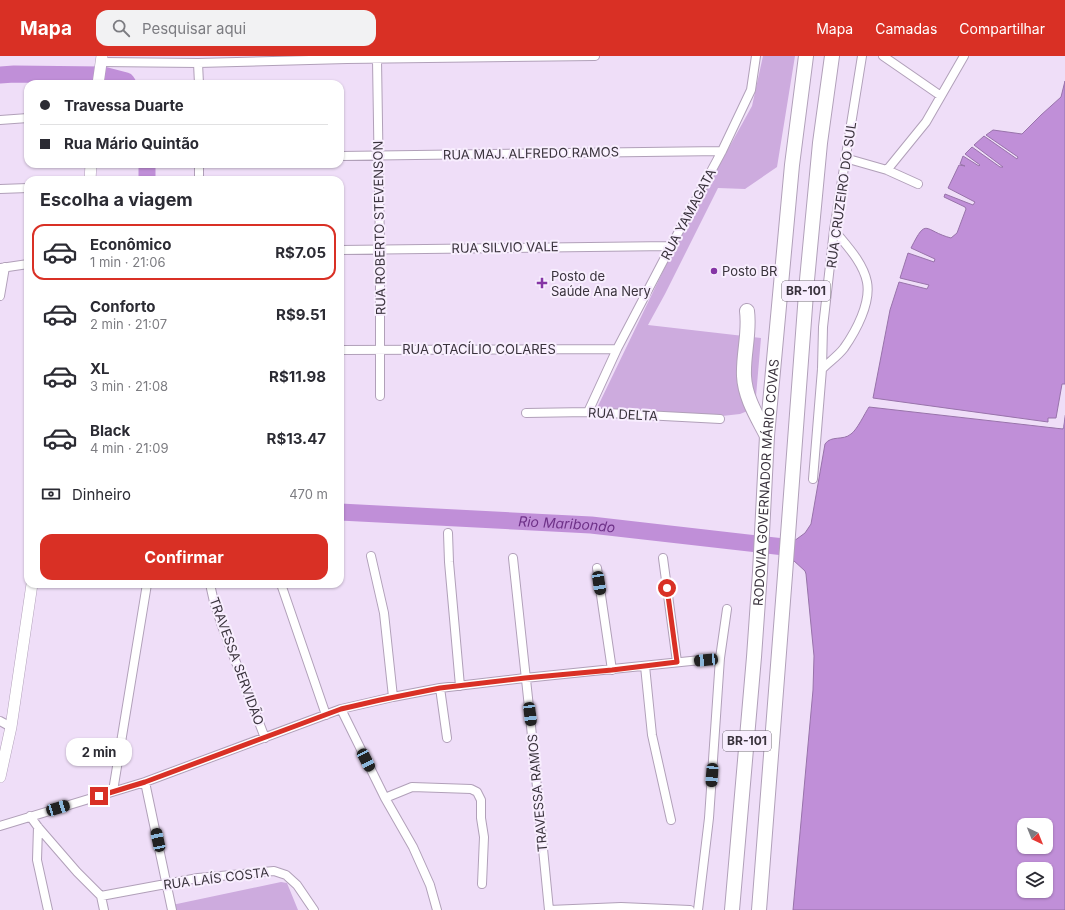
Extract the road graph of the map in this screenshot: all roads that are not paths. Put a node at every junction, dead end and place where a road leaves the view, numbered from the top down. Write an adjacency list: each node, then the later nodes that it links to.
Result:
1 (595, 56): 9 (street)
2 (756, 56): 17 (street, RUA YAMAGATA)
3 (806, 56): 41 (highway, RODOVIA GOVERNADOR MÁRIO COVAS / BR-101)
4 (832, 56): 87 (highway, RODOVIA GOVERNADOR MÁRIO COVAS / BR-101)
5 (862, 56): 20 (street, RUA CRUZEIRO DO SUL)
6 (883, 56): 14 (street)
7 (964, 56): 14 (street)
8 (347, 58): 9 (street); 11 (street)
9 (377, 60): 18 (street, RUA ROBERTO STEVENSON)
10 (101, 63): 11 (street); 12 (main road)
11 (198, 63): 13 (street)
12 (99, 80)
13 (199, 80)
14 (941, 96): 21 (street)
15 (24, 118): 16 (street)
16 (0, 120)
17 (722, 152): 18 (street, RUA MAJ. ALFREDO RAMOS); 26 (street, RUA YAMAGATA)
18 (378, 154): 19 (street, RUA MAJ. ALFREDO RAMOS); 27 (street, RUA ROBERTO STEVENSON)
19 (344, 156)
20 (845, 158): 21 (street); 25 (street, RUA CRUZEIRO DO SUL)
21 (887, 170): 22 (street)
22 (918, 184)
23 (24, 188): 24 (street)
24 (0, 189)
25 (834, 230): 36 (street, RUA CRUZEIRO DO SUL); 36 (street)
26 (671, 246): 27 (street, RUA SILVIO VALE); 34 (street, RUA YAMAGATA)
27 (380, 249): 28 (street, RUA SILVIO VALE); 33 (street, RUA ROBERTO STEVENSON)
28 (344, 250)
29 (24, 265): 30 (street)
30 (2, 268): 31 (street)
31 (0, 296)
32 (747, 311): 41 (highway)
33 (381, 349): 34 (street, RUA OTACÍLIO COLARES); 35 (street, RUA OTACÍLIO COLARES); 37 (street, RUA ROBERTO STEVENSON)
34 (617, 349): 38 (street, RUA YAMAGATA)
35 (344, 350)
36 (822, 369): 42 (street, RUA CRUZEIRO DO SUL)
37 (380, 396)
38 (588, 412): 39 (street, RUA DELTA); 40 (street, RUA DELTA)
39 (526, 413)
40 (720, 419)
41 (767, 436): 86 (highway, RODOVIA GOVERNADOR MÁRIO COVAS / BR-101)
42 (814, 479)
43 (448, 533): 58 (street)
44 (372, 556): 60 (street)
45 (513, 558): 57 (street, TRAVESSA RAMOS)
46 (663, 558): 54 (street)
47 (596, 568): 56 (street)
48 (31, 588): 64 (main road)
49 (146, 588): 69 (street)
50 (211, 588): 65 (street, TRAVESSA SERVIDÃO)
51 (282, 588): 62 (street)
52 (727, 609): 53 (street)
53 (720, 658): 54 (street); 85 (street)
54 (677, 662): 55 (street)
55 (645, 666): 56 (street); 72 (street)
56 (612, 670): 57 (street)
57 (525, 678): 58 (street); 83 (street, TRAVESSA RAMOS)
58 (460, 686): 59 (street)
59 (440, 688): 60 (street); 66 (street)
60 (393, 697): 61 (street)
61 (341, 709): 62 (street); 70 (street)
62 (326, 715): 65 (street)
63 (0, 721): 64 (street)
64 (11, 727): 67 (main road)
65 (265, 738): 68 (street)
66 (447, 738)
67 (0, 777)
68 (145, 782): 69 (street); 75 (street)
69 (113, 791): 71 (street)
70 (385, 798): 76 (street); 82 (street)
71 (30, 816): 73 (street); 74 (street)
72 (671, 820)
73 (0, 826)
74 (38, 827): 77 (street); 78 (street)
75 (167, 884): 77 (street, RUA LAÍS COSTA); 80 (street); 81 (street, RUA LAÍS COSTA)
76 (482, 884)
77 (101, 896): 79 (street)
78 (48, 910)
79 (104, 910)
80 (172, 910)
81 (314, 910)
82 (437, 910)
83 (549, 910): 84 (street)
84 (690, 910)
85 (698, 910)
86 (732, 910)
87 (759, 910)

